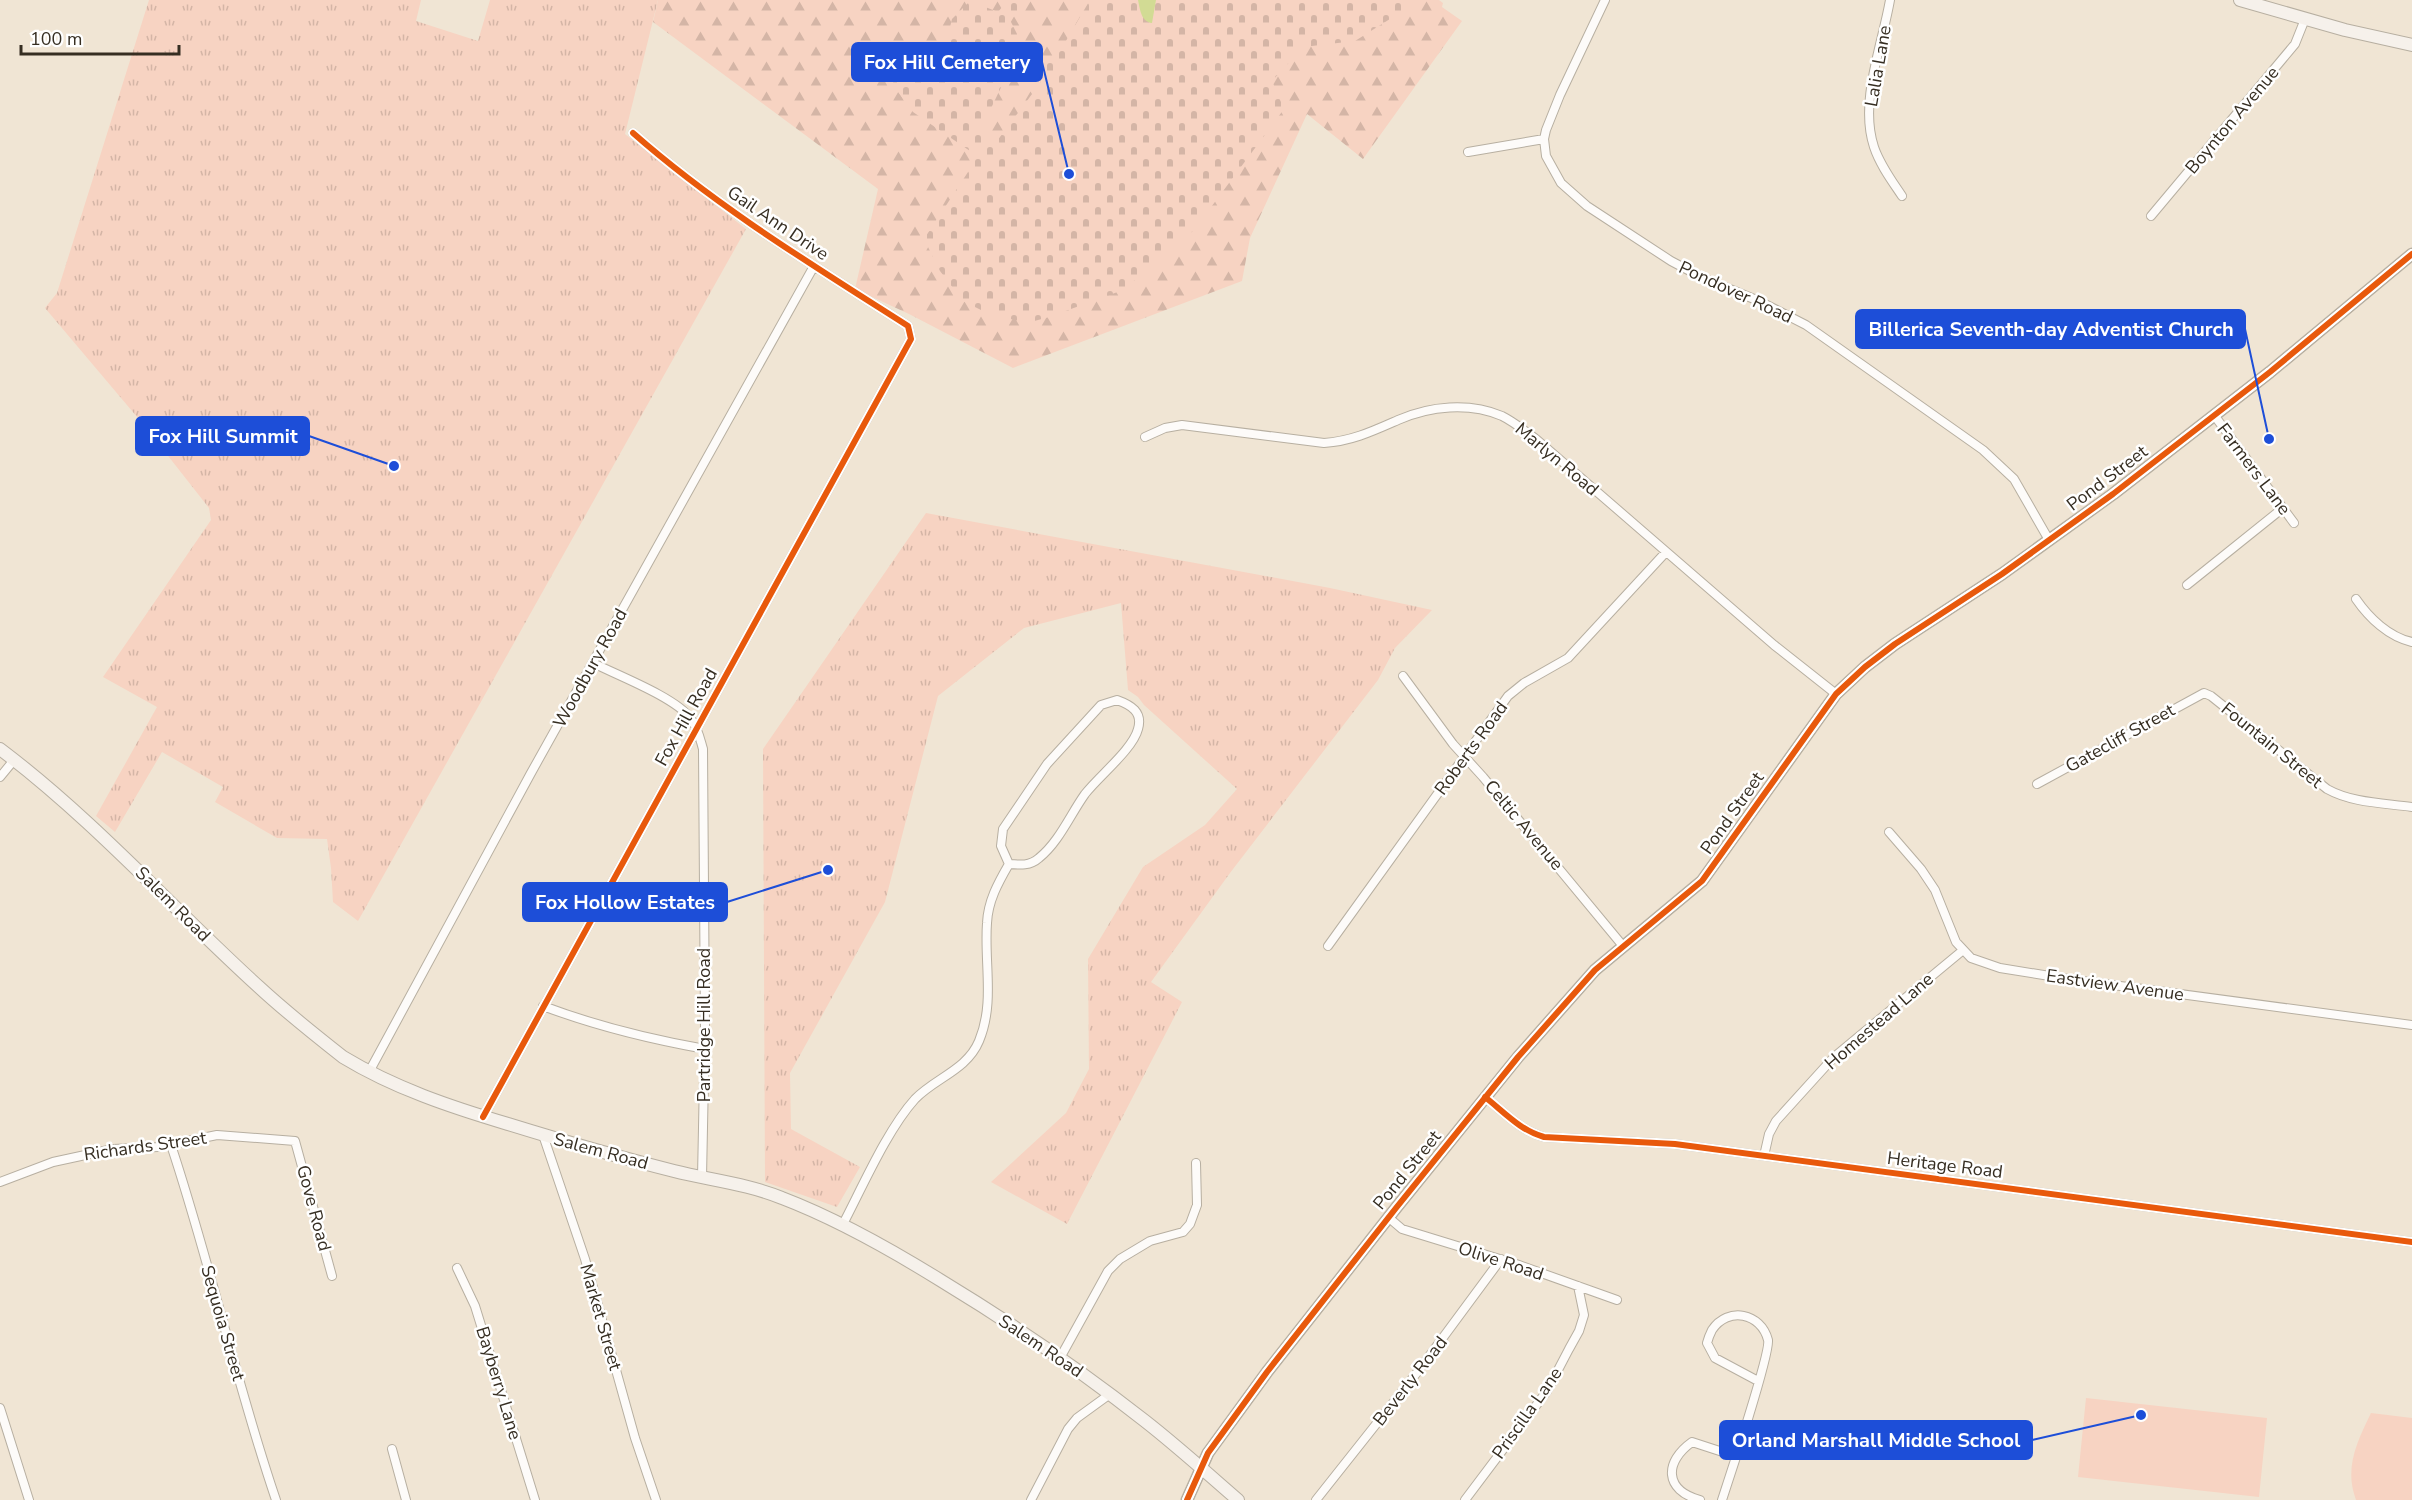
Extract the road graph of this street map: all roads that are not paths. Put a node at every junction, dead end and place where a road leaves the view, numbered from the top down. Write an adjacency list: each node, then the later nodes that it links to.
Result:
1 (1605, 0): 7 (street)
2 (1890, 0): 9 (street, Lalia Lane)
3 (2240, 0): 4 (main road)
4 (2306, 19): 5 (main road); 10 (street, Boynton Avenue)
5 (2412, 45)
6 (633, 133): 12 (street, Gail Ann Drive)
7 (1544, 139): 8 (street); 18 (street, Pondover Road)
8 (1468, 152)
9 (1902, 196)
10 (2151, 216)
11 (2412, 254): 14 (street, Pond Street)
12 (814, 266): 13 (street, Gail Ann Drive); 23 (street, Woodbury Road)
13 (911, 331): 27 (street, Fox Hill Road)
14 (2214, 415): 16 (street, Farmers Lane); 18 (street, Pond Street)
15 (1145, 437): 19 (street, Marlyn Road)
16 (2283, 508): 17 (street, Farmers Lane); 20 (street)
17 (2294, 523)
18 (2049, 540): 26 (street, Pond Street)
19 (1666, 552): 26 (street, Marlyn Road); 29 (street, Roberts Road)
20 (2187, 585)
21 (2356, 599): 22 (street)
22 (2412, 642)
23 (593, 663): 27 (street); 42 (street, Woodbury Road)
24 (1403, 676): 29 (street, Celtic Avenue)
25 (2204, 693): 32 (street, Gatecliff Street); 33 (street, Fountain Street)
26 (1836, 694): 37 (street, Pond Street)
27 (696, 729): 39 (street, Fox Hill Road); 41 (street, Partridge Hill Road)
28 (0, 749): 30 (main road, Salem Road)
29 (1464, 756): 36 (street, Roberts Road); 37 (street, Celtic Avenue)
30 (14, 760): 31 (street); 42 (main road, Salem Road)
31 (0, 777)
32 (2037, 784)
33 (2412, 807)
34 (1889, 832): 38 (street)
35 (1009, 864): 35 (street); 53 (street)
36 (1328, 946)
37 (1623, 946): 43 (street, Pond Street)
38 (1962, 951): 40 (street, Eastview Avenue); 48 (street, Homestead Lane)
39 (543, 1006): 41 (street); 44 (street, Fox Hill Road)
40 (2412, 1025)
41 (705, 1049): 50 (street, Partridge Hill Road)
42 (369, 1072): 44 (main road, Salem Road)
43 (1485, 1097): 48 (street, Heritage Road); 52 (street, Pond Street)
44 (483, 1117): 45 (main road, Salem Road)
45 (543, 1135): 50 (main road, Salem Road); 71 (street, Market Street)
46 (295, 1141): 47 (street, Richards Street); 57 (street, Gove Road)
47 (171, 1145): 51 (street, Richards Street); 68 (street, Sequoia Street)
48 (1764, 1156): 54 (street, Heritage Road)
49 (1196, 1163): 60 (street)
50 (702, 1177): 53 (main road, Salem Road)
51 (0, 1182)
52 (1388, 1217): 55 (street, Olive Road); 66 (street, Pond Street)
53 (842, 1226): 60 (main road, Salem Road)
54 (2412, 1242)
55 (1501, 1259): 58 (street, Olive Road); 75 (street, Beverly Road)
56 (457, 1268): 70 (street, Bayberry Lane)
57 (332, 1276)
58 (1578, 1286): 59 (street, Olive Road); 76 (street, Priscilla Lane)
59 (1617, 1300)
60 (1060, 1358): 62 (main road, Salem Road)
61 (1758, 1381): 61 (street); 65 (street)
62 (1110, 1394): 66 (main road, Salem Road); 72 (street)
63 (0, 1407): 67 (street)
64 (392, 1449): 69 (street)
65 (1735, 1456): 77 (street); 78 (street)
66 (1202, 1468): 73 (street, Pond Street); 74 (main road, Salem Road)
67 (28, 1500)
68 (276, 1500)
69 (406, 1500)
70 (535, 1500)
71 (656, 1500)
72 (1031, 1500)
73 (1187, 1500)
74 (1238, 1500)
75 (1316, 1500)
76 (1465, 1500)
77 (1700, 1500)
78 (1722, 1500)

